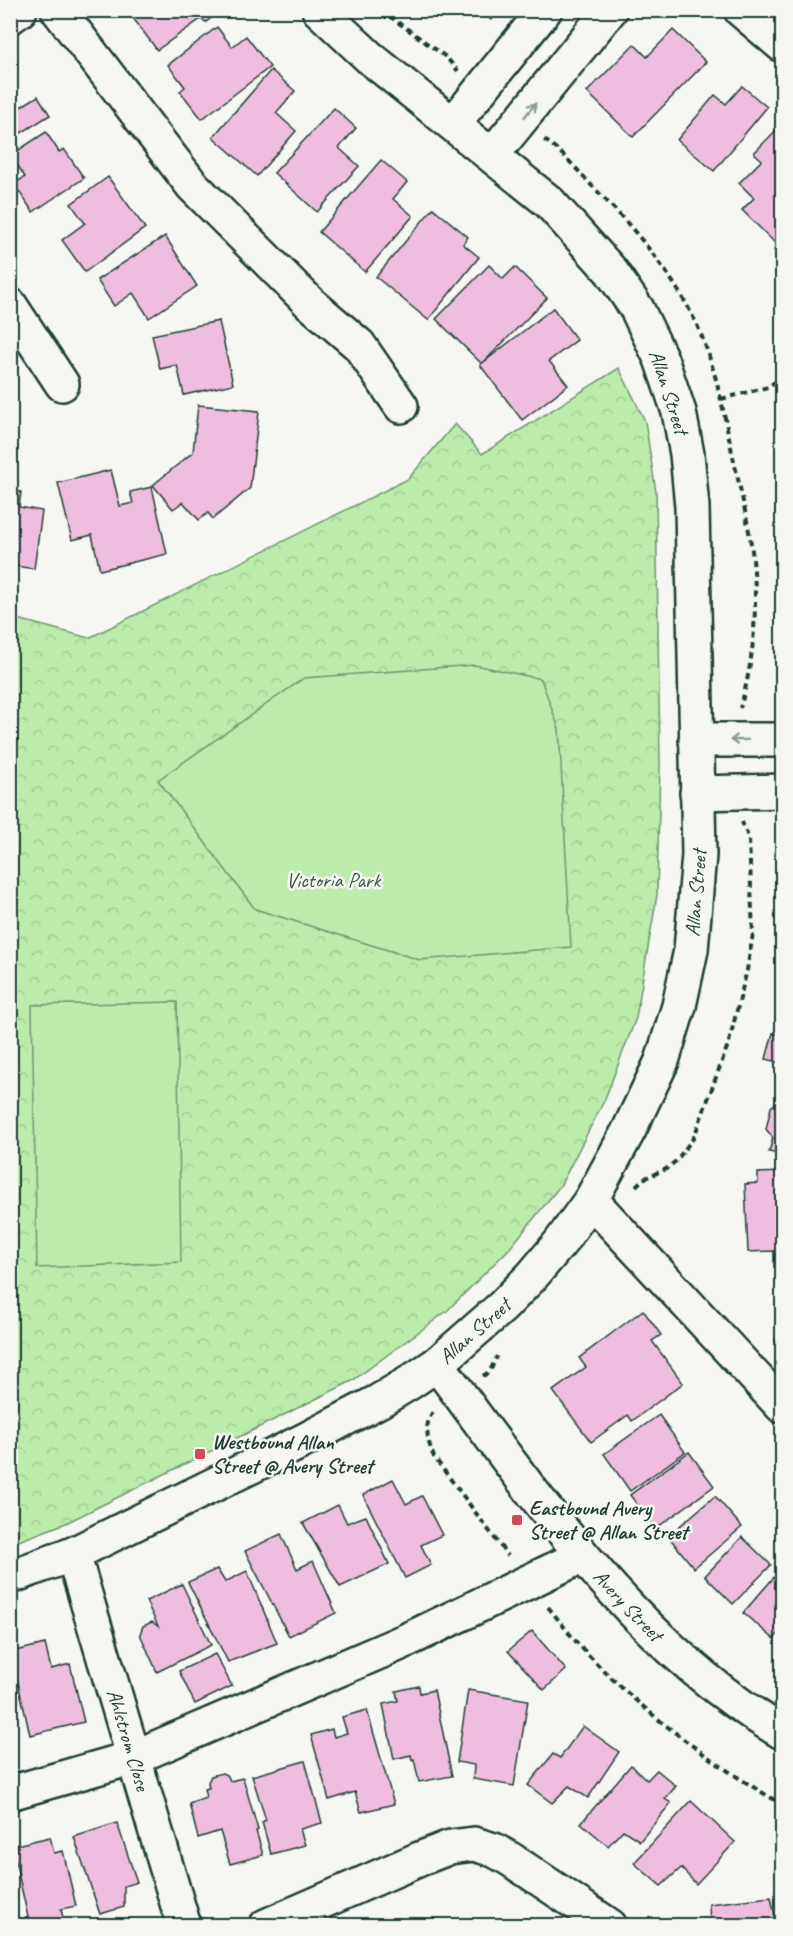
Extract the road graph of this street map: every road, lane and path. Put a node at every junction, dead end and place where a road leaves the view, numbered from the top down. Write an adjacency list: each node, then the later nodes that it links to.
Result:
1 (20, 10): 8 (street)
2 (58, 10): 17 (street)
3 (319, 10): 11 (street, Allan Street)
4 (381, 10): 10 (path)
5 (545, 10): 11 (street)
6 (610, 10): 12 (street, one-way to 6)
7 (741, 10): 9 (street)
8 (10, 17)
9 (783, 45)
10 (459, 77)
11 (453, 124): 12 (street, Allan Street)
12 (492, 155): 18 (street, Allan Street)
13 (10, 305): 15 (street)
14 (783, 377): 16 (path)
15 (62, 384)
16 (722, 399)
17 (401, 406)
18 (696, 740): 19 (street, one-way to 18); 21 (street, Allan Street)
19 (783, 740)
20 (783, 791): 21 (street)
21 (697, 793): 24 (street, Allan Street)
22 (738, 820): 23 (path)
23 (632, 1193)
24 (591, 1200): 25 (street, Allan Street); 26 (street)
25 (437, 1364): 28 (street, Allan Street); 29 (street, Avery Street)
26 (783, 1406)
27 (431, 1413): 31 (path)
28 (73, 1554): 30 (street, Allan Street); 33 (street, Ahlstrom Close)
29 (582, 1556): 31 (street); 32 (street, Avery Street)
30 (10, 1577)
31 (528, 1582): 33 (street); 35 (path)
32 (783, 1732)
33 (135, 1757): 34 (street); 36 (street, Ahlstrom Close)
34 (10, 1793)
35 (783, 1803)
36 (184, 1926)
37 (266, 1926): 38 (street)
38 (610, 1926)

